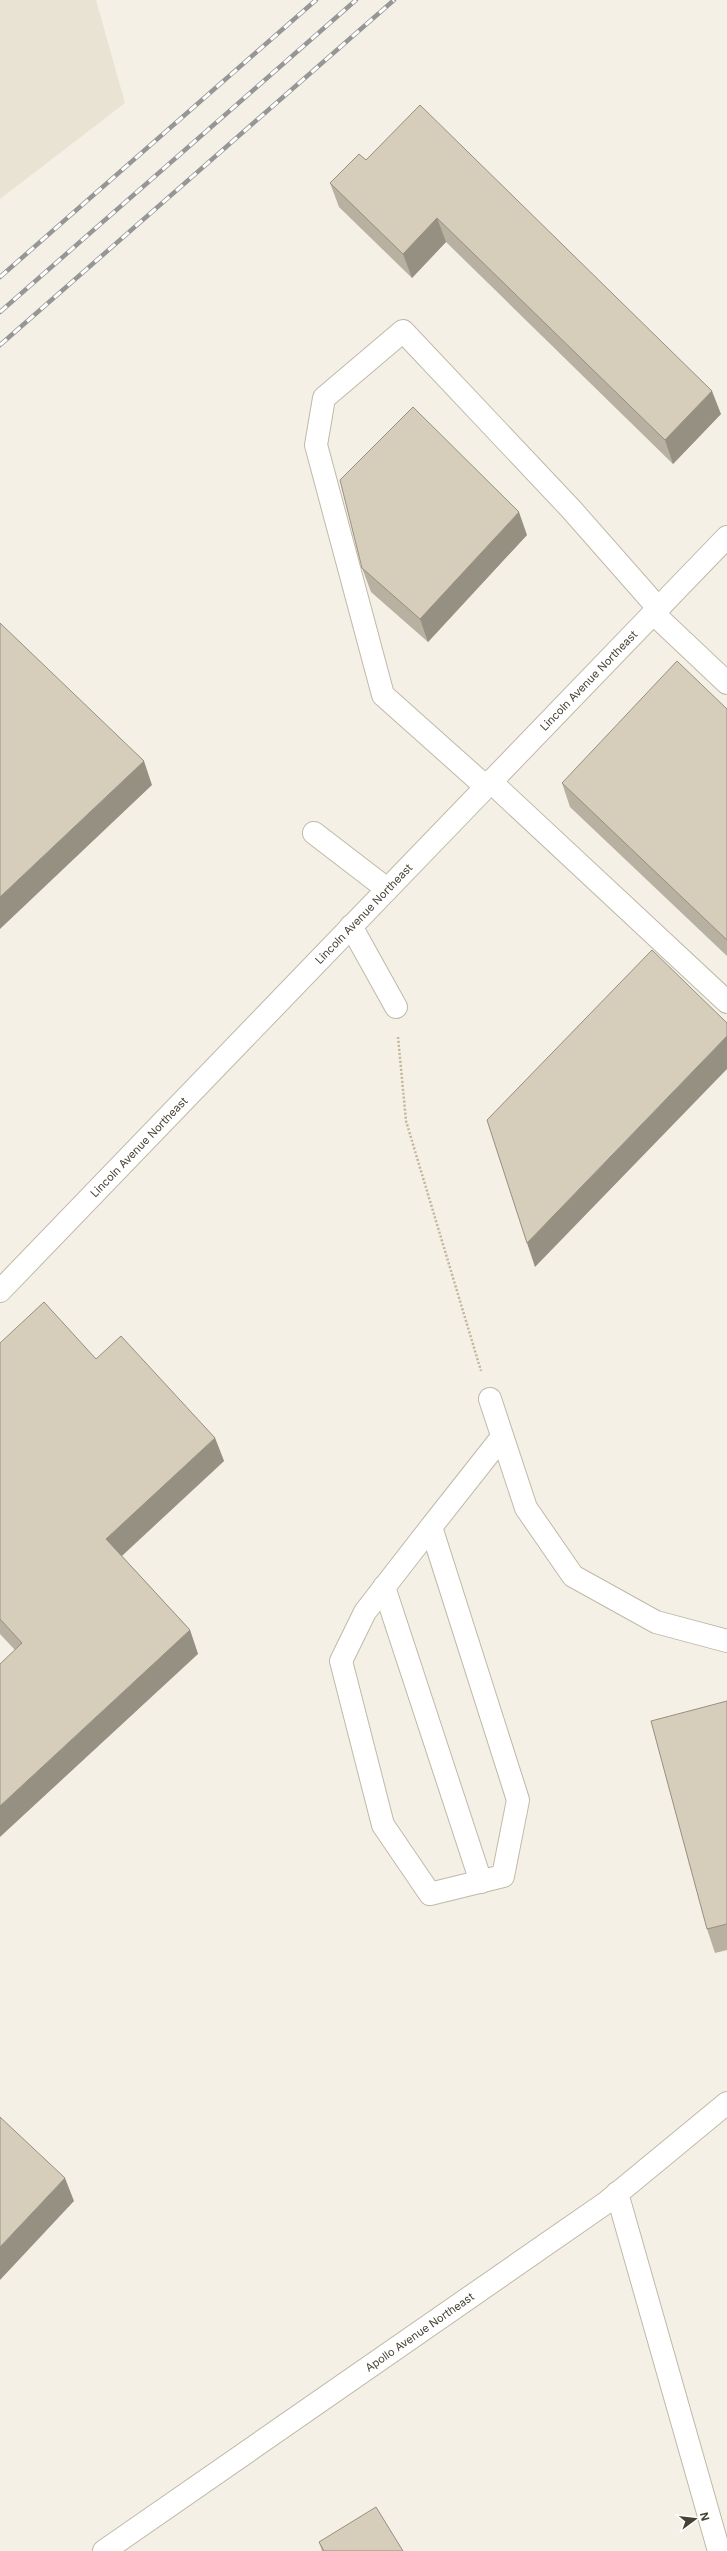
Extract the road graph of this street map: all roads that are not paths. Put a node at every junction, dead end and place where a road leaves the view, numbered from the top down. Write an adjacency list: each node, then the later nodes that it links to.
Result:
1 (727, 537): 2 (street, Lincoln Avenue Northeast)
2 (656, 611): 3 (street); 4 (street, Lincoln Avenue Northeast); 4 (street)
3 (727, 683)
4 (488, 784): 6 (street, Lincoln Avenue Northeast); 8 (street)
5 (314, 833): 6 (street)
6 (387, 889): 7 (street, Lincoln Avenue Northeast)
7 (351, 926): 9 (street); 10 (street, Lincoln Avenue Northeast)
8 (727, 1002)
9 (396, 1007)
10 (0, 1291)
11 (490, 1399): 12 (street)
12 (502, 1437): 13 (street); 15 (street)
13 (431, 1527): 14 (street); 16 (street)
14 (384, 1587): 16 (street); 16 (street)
15 (727, 1641)
16 (481, 1882)
17 (727, 2103): 18 (street, Apollo Avenue Northeast)
18 (617, 2193): 19 (street, Apollo Avenue Northeast); 20 (street)
19 (104, 2551)
20 (719, 2551)

